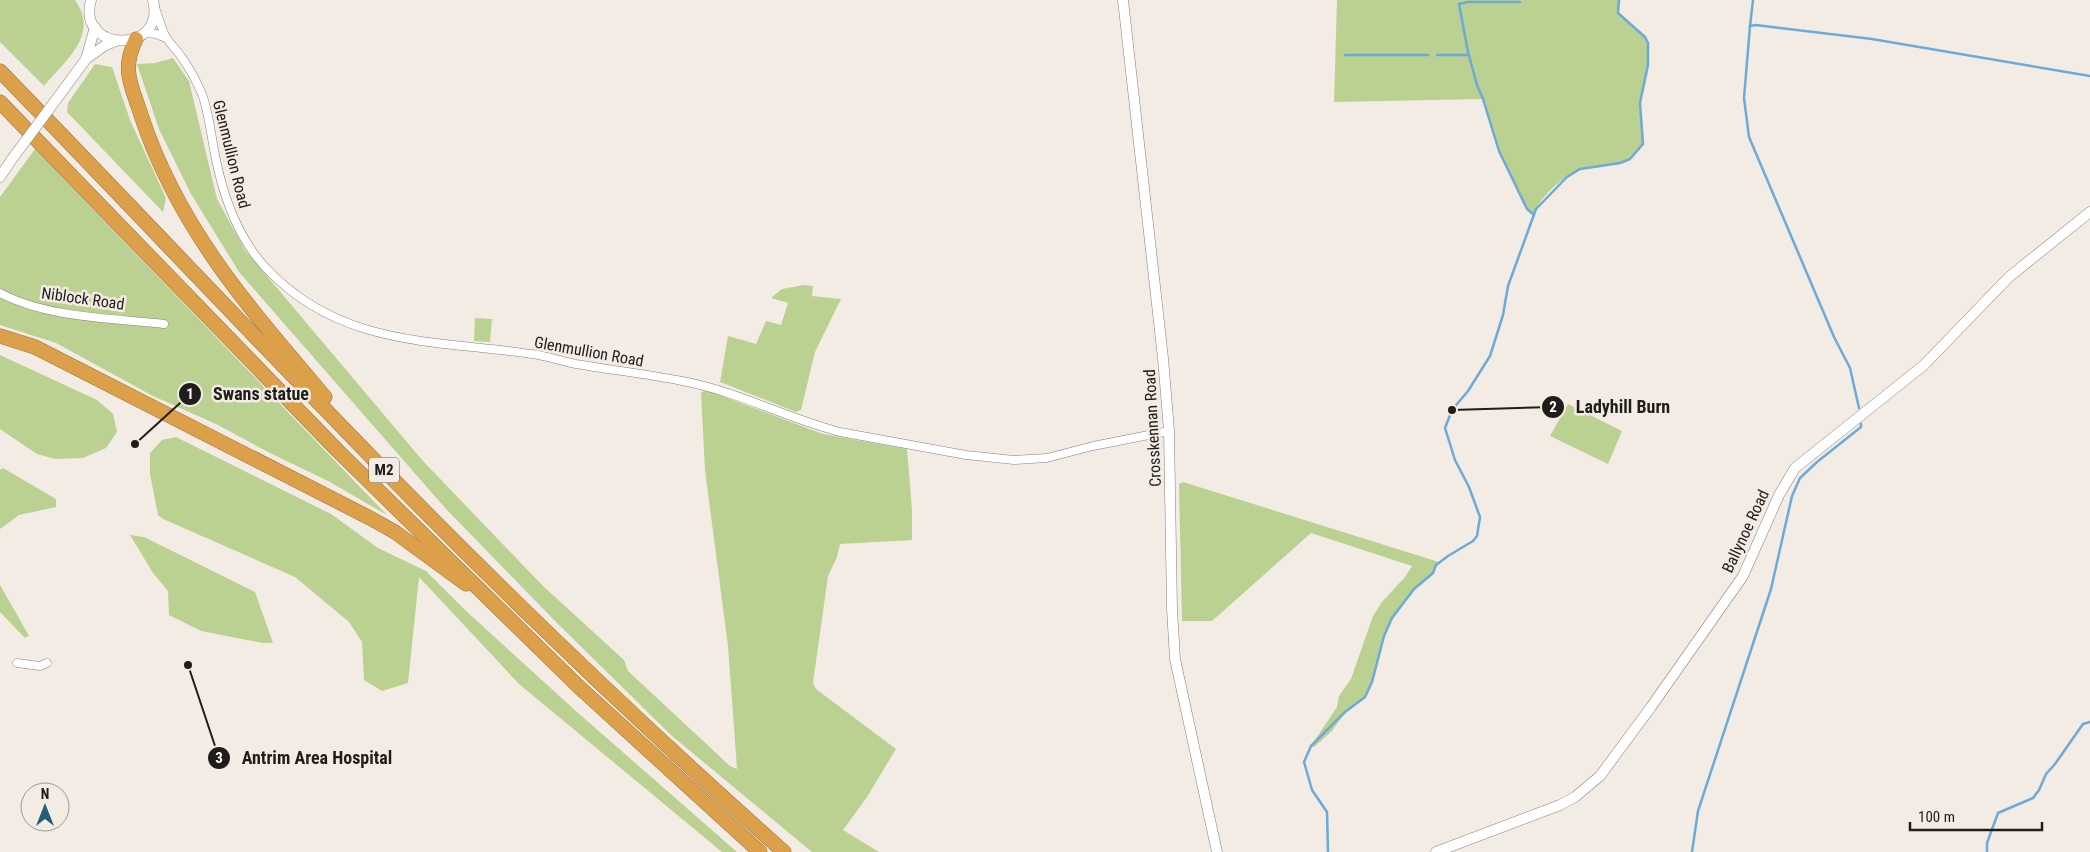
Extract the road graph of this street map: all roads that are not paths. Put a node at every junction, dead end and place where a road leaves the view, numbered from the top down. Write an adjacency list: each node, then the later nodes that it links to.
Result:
1 (92, 0): 4 (street)
2 (1123, 0): 16 (street, Crosskennan Road)
3 (154, 2): 5 (street); 6 (street, Glenmullion Road)
4 (95, 27): 7 (street); 8 (street)
5 (140, 36): 6 (street); 7 (street); 17 (highway)
6 (166, 38): 16 (street, Glenmullion Road)
7 (116, 41): 8 (street)
8 (86, 59): 11 (street, bridge)
9 (0, 70): 17 (highway, M2)
10 (0, 102): 18 (highway, M2)
11 (0, 177)
12 (2090, 212): 24 (street, Ballynoe Road)
13 (0, 293): 14 (street, Niblock Road)
14 (164, 324)
15 (0, 336): 18 (highway)
16 (1169, 431): 23 (street, Crosskennan Road)
17 (387, 473): 22 (highway, M2)
18 (495, 604): 21 (highway, M2)
19 (17, 663): 20 (street)
20 (47, 663)
21 (760, 852)
22 (784, 852)
23 (1216, 852)
24 (1436, 852)

